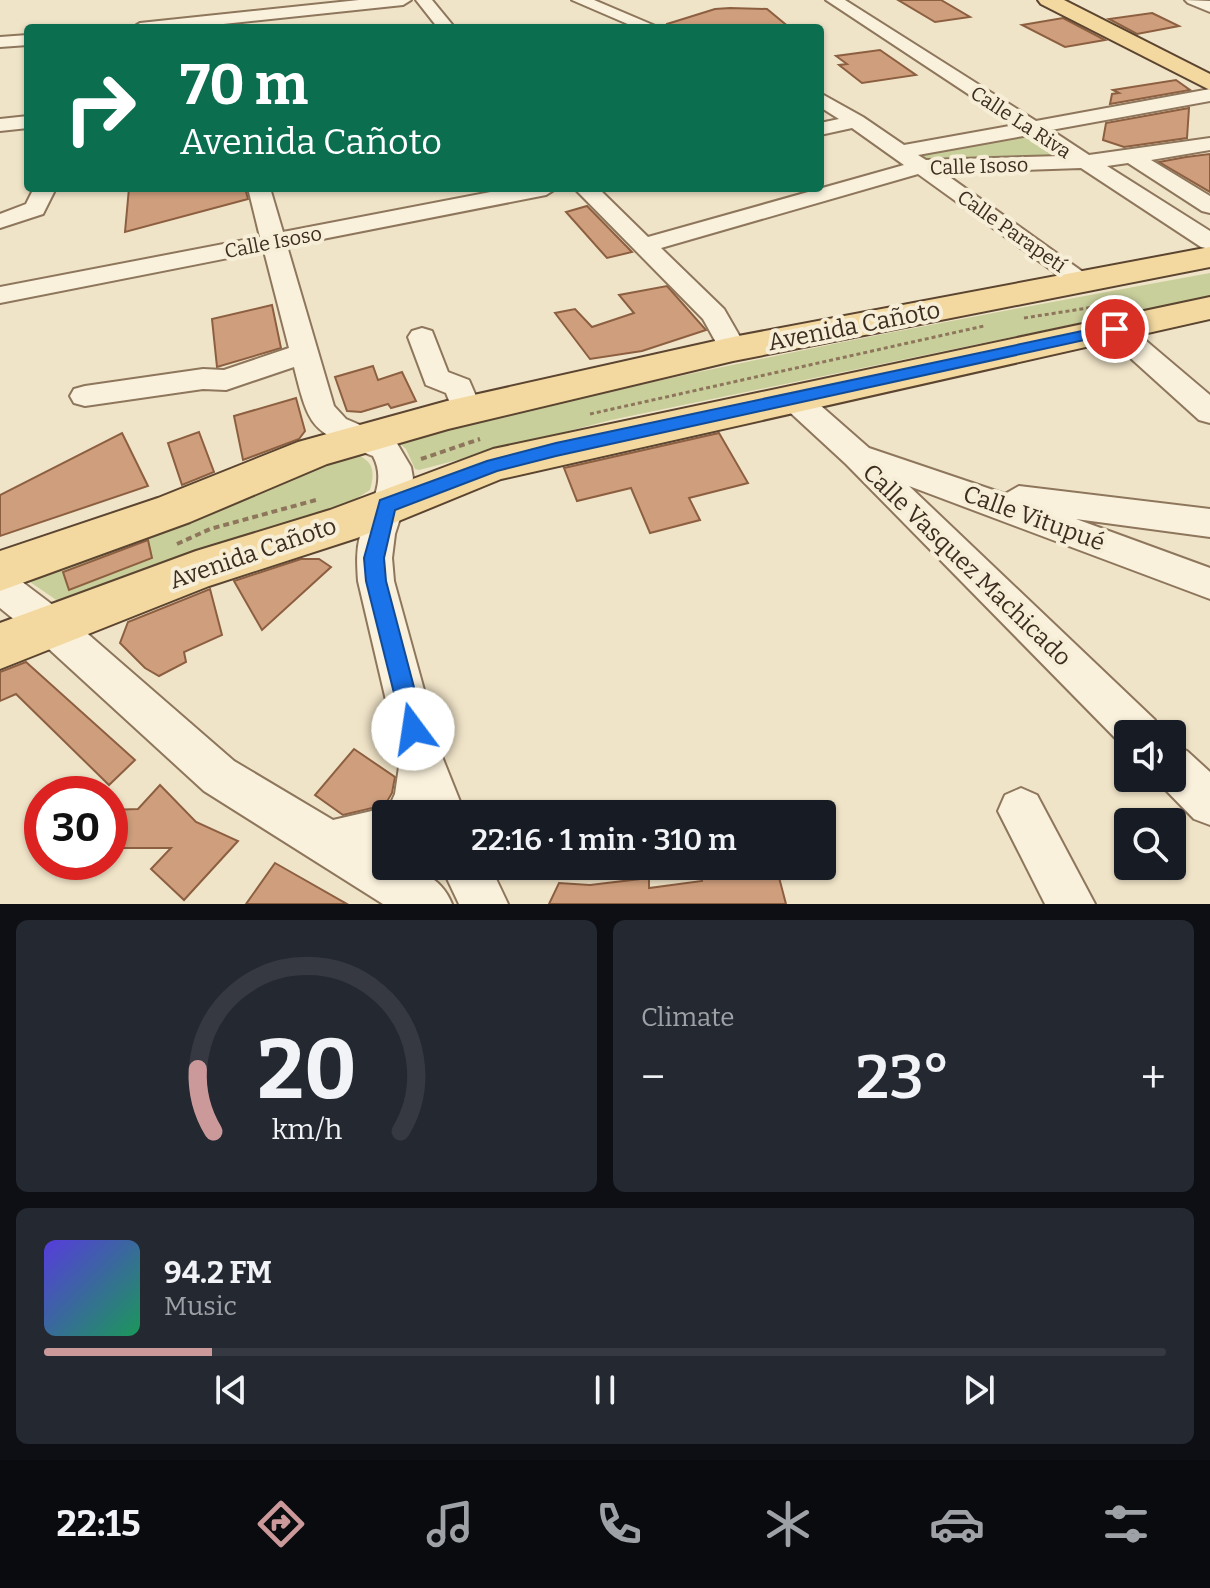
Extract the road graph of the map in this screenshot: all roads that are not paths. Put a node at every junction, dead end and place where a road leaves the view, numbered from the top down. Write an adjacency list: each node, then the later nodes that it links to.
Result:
1 (209, 0): 12 (street)
2 (403, 0): 12 (street)
3 (424, 0): 13 (street)
4 (580, 0): 14 (street)
5 (616, 0): 15 (street)
6 (869, 0): 10 (street)
7 (1048, 0): 19 (main road)
8 (1077, 0): 18 (main road)
9 (1193, 0): 11 (street)
10 (836, 2): 26 (street, Calle La Riva)
11 (1210, 7)
12 (215, 24)
13 (444, 24)
14 (642, 24)
15 (646, 24)
16 (24, 40): 17 (street)
17 (0, 42)
18 (1210, 65)
19 (1210, 83)
20 (1210, 95): 26 (street, Calle Isoso)
21 (824, 101): 22 (street, Calle Parapetí)
22 (856, 121): 25 (street); 28 (street, Calle Parapetí)
23 (24, 122): 24 (street)
24 (0, 125)
25 (824, 128)
26 (1031, 128): 28 (street, Calle Isoso); 30 (street, Calle La Riva)
27 (1210, 144): 29 (street, Calle Isoso)
28 (901, 153): 31 (street, Calle Parapetí)
29 (1134, 158): 30 (street, Calle Isoso); 36 (street)
30 (1084, 163): 31 (street, Calle Isoso); 39 (street, Calle La Riva)
31 (920, 167): 40 (street, Calle Isoso); 42 (street, Calle Parapetí)
32 (44, 192): 37 (street)
33 (260, 192): 38 (street)
34 (526, 192): 38 (street, Calle Isoso)
35 (589, 192): 40 (street)
36 (1210, 206)
37 (0, 221)
38 (273, 242): 43 (street, Calle Isoso); 48 (street)
39 (1210, 242)
40 (646, 245): 47 (street)
41 (1210, 257): 42 (main road, Avenida Cañoto)
42 (1084, 282): 47 (main road, Avenida Cañoto)
43 (0, 295)
44 (1210, 308): 45 (main road, Avenida Cañoto)
45 (1115, 329): 50 (main road, Avenida Cañoto); 52 (street)
46 (422, 337): 51 (street)
47 (733, 349): 51 (main road, Avenida Cañoto)
48 (304, 353): 49 (street); 53 (street)
49 (85, 396)
50 (793, 398): 54 (street, Calle Vasquez Machicado); 56 (main road, Avenida Cañoto)
51 (467, 410): 53 (main road, Avenida Cañoto)
52 (1210, 412)
53 (360, 438): 56 (street); 58 (main road, Avenida Cañoto)
54 (857, 456): 55 (street, Calle Vitupué); 64 (street, Calle Vasquez Machicado)
55 (967, 493): 57 (street); 59 (street, Calle Vitupué)
56 (386, 505): 62 (main road, Avenida Cañoto); 65 (street)
57 (1203, 522): 59 (street)
58 (0, 571)
59 (1177, 572): 60 (street, Calle Vitupué)
60 (1210, 584)
61 (0, 586): 62 (street)
62 (52, 627): 63 (main road, Avenida Cañoto); 72 (street)
63 (0, 646)
64 (1126, 720)
65 (421, 759): 67 (street); 68 (street)
66 (1186, 780): 69 (street)
67 (417, 800)
68 (437, 800)
69 (1210, 803)
70 (1021, 811): 76 (street)
71 (372, 832): 72 (street)
72 (329, 844): 74 (street)
73 (472, 880): 75 (street)
74 (428, 904)
75 (484, 904)
76 (1071, 904)

